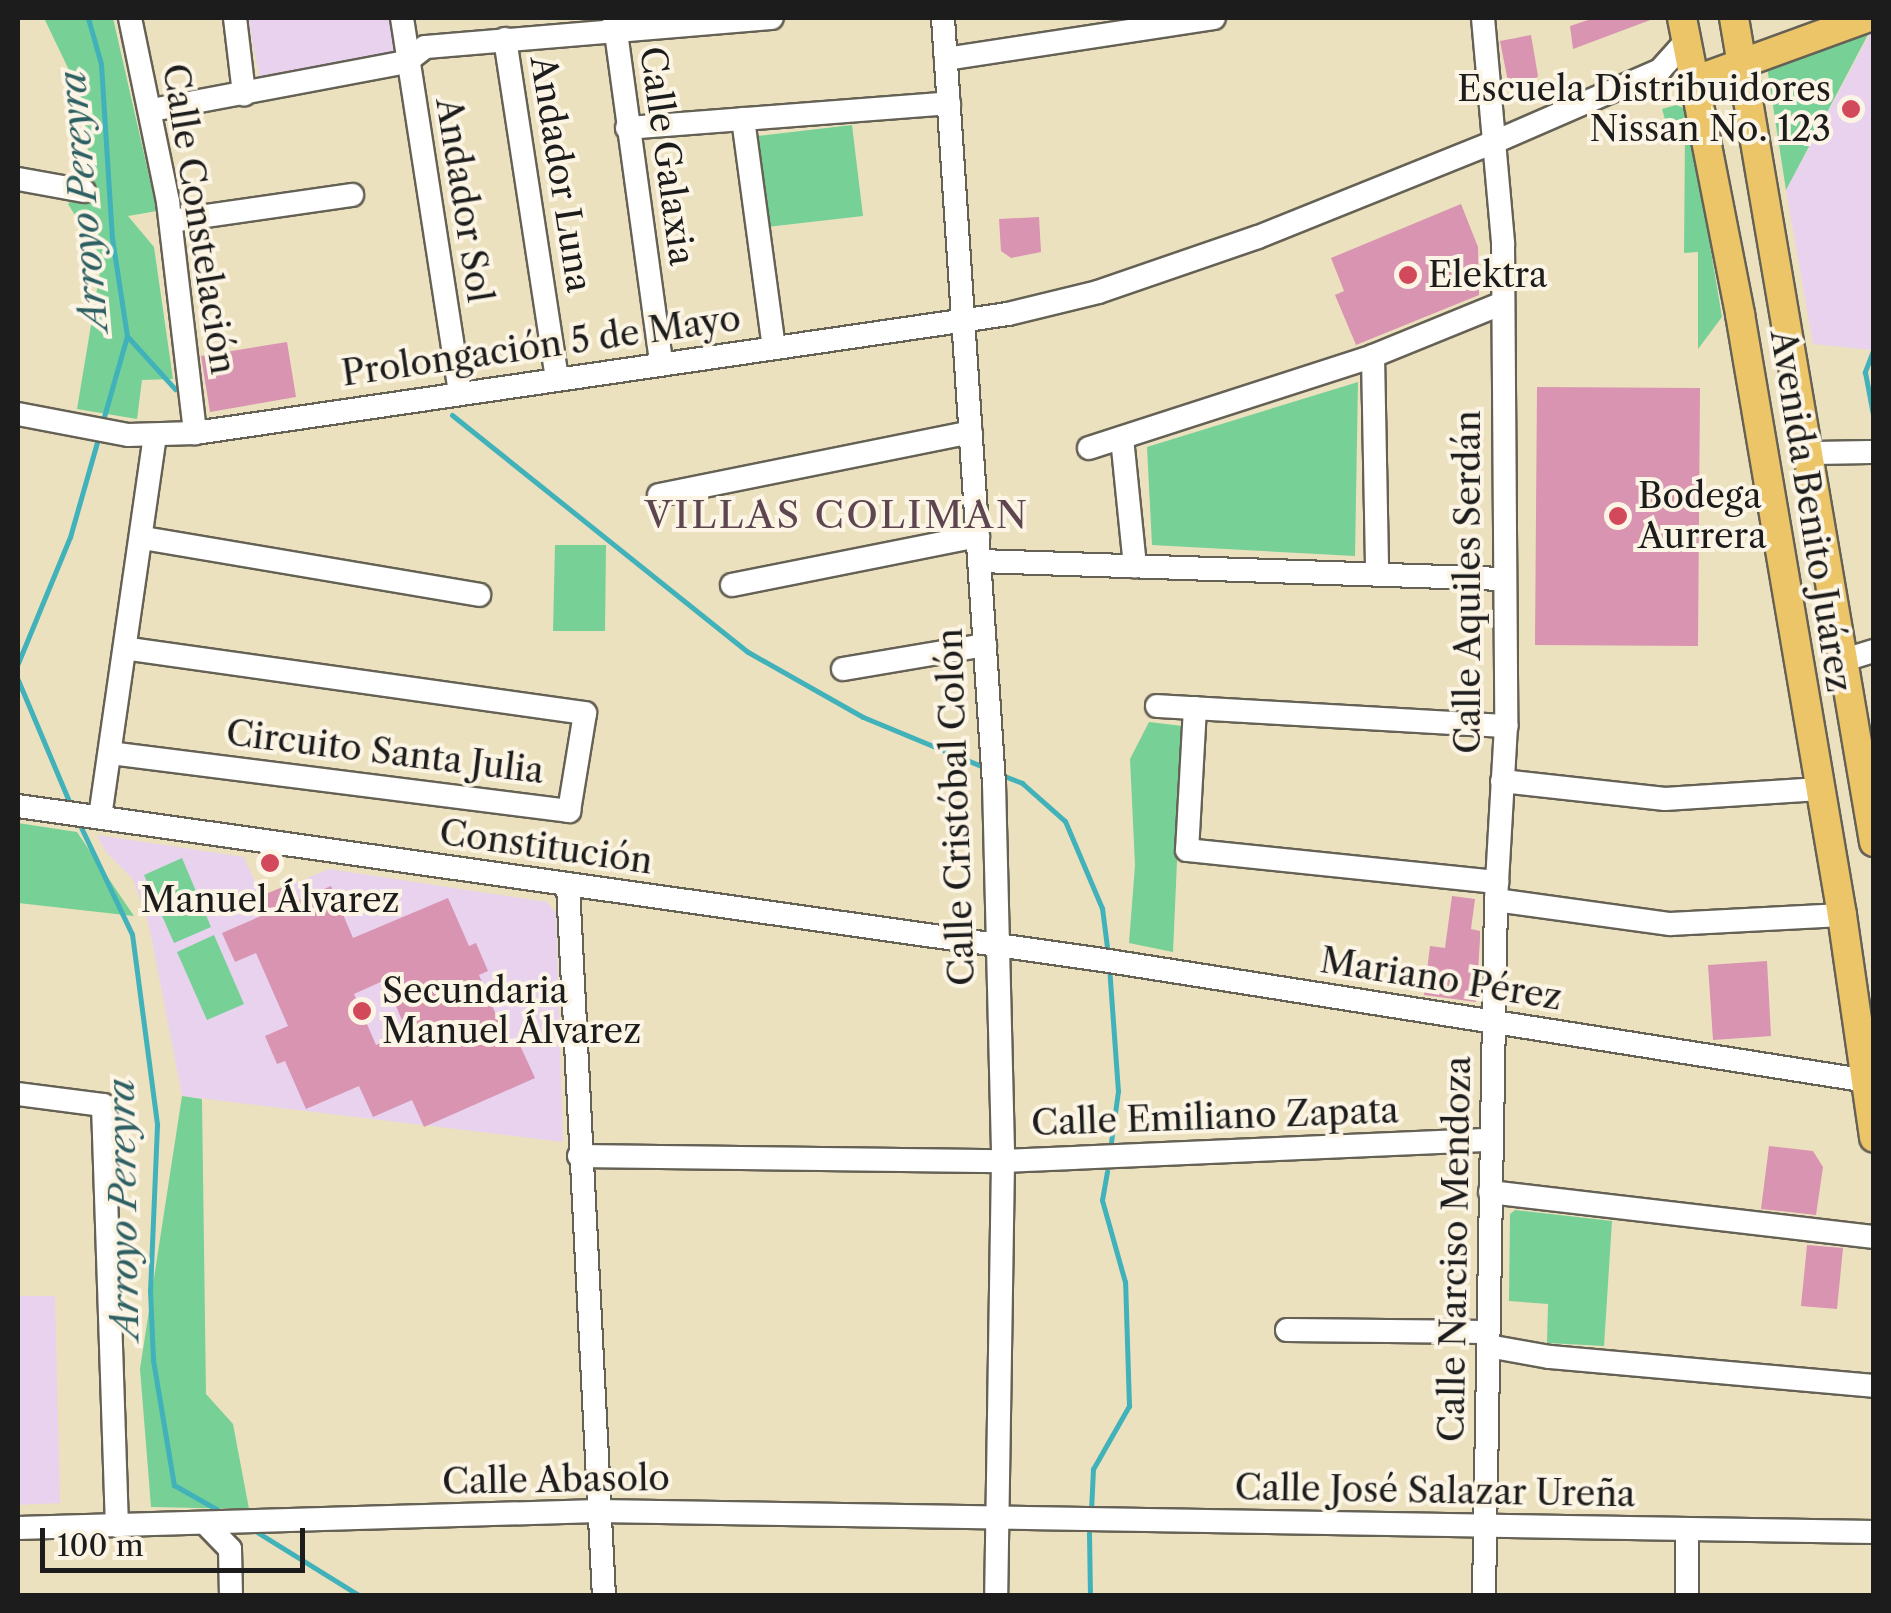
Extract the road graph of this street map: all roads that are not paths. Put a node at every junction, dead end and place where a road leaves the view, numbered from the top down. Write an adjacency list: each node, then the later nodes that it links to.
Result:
1 (130, 18): 21 (street, Calle Constelación)
2 (235, 18): 19 (street)
3 (402, 18): 15 (street, Andador Sol)
4 (772, 18): 10 (street)
5 (943, 18): 14 (street, Calle Cristóbal Colón)
6 (1214, 18): 11 (street)
7 (1482, 18): 24 (street, Calle Aquiles Serdán)
8 (1866, 18): 16 (main road)
9 (1738, 19): 12 (main road); 16 (main road, Avenida Benito Juárez)
10 (615, 24): 13 (street); 23 (street, Calle Galaxia)
11 (1061, 29): 14 (street)
12 (1684, 29): 17 (street); 18 (main road, Avenida Benito Juárez)
13 (506, 39): 15 (street); 34 (street, Andador Luna)
14 (946, 59): 20 (street, Calle Cristóbal Colón)
15 (406, 62): 19 (street); 35 (street, Andador Sol)
16 (1741, 64): 18 (main road); 43 (main road, Avenida Benito Juárez)
17 (1660, 70): 18 (street); 24 (street, Prolongación 5 de Mayo)
18 (1696, 80): 63 (main road, Avenida Benito Juárez)
19 (244, 94): 21 (street)
20 (948, 103): 22 (street); 30 (street, Calle Cristóbal Colón)
21 (152, 110): 28 (street, Calle Constelación)
22 (743, 119): 23 (street); 31 (street)
23 (627, 128): 33 (street, Calle Galaxia)
24 (1497, 141): 29 (street, Calle Aquiles Serdán); 30 (street, Prolongación 5 de Mayo)
25 (18, 179): 26 (street)
26 (84, 192)
27 (352, 196): 28 (street)
28 (171, 221): 37 (street, Calle Constelación)
29 (1503, 303): 32 (street); 50 (street, Calle Aquiles Serdán)
30 (963, 320): 31 (street, Prolongación 5 de Mayo); 38 (street, Calle Cristóbal Colón)
31 (774, 346): 33 (street, Prolongación 5 de Mayo)
32 (1373, 356): 40 (street); 49 (street)
33 (660, 362): 34 (street, Prolongación 5 de Mayo)
34 (557, 379): 35 (street, Prolongación 5 de Mayo)
35 (460, 393): 37 (street, Prolongación 5 de Mayo)
36 (18, 414): 39 (street, Prolongación 5 de Mayo)
37 (195, 432): 39 (street, Prolongación 5 de Mayo)
38 (971, 432): 44 (street); 45 (street, Calle Cristóbal Colón)
39 (155, 436): 46 (street)
40 (1122, 438): 41 (street); 48 (street)
41 (1089, 448)
42 (1874, 452): 43 (street)
43 (1811, 453): 56 (main road, Avenida Benito Juárez)
44 (659, 495)
45 (978, 536): 47 (street, Calle Cristóbal Colón); 51 (street)
46 (144, 538): 52 (street); 54 (street)
47 (980, 562): 48 (street); 53 (street, Calle Cristóbal Colón)
48 (1135, 566): 49 (street)
49 (1377, 574): 50 (street)
50 (1504, 578): 60 (street, Calle Aquiles Serdán)
51 (732, 585)
52 (479, 595)
53 (985, 645): 57 (street); 71 (street, Calle Cristóbal Colón)
54 (126, 649): 61 (street); 61 (street, Circuito Santa Julia)
55 (1874, 651): 56 (street)
56 (1841, 661): 64 (main road, Avenida Benito Juárez)
57 (842, 669)
58 (1157, 706): 59 (street)
59 (1195, 708): 60 (street); 69 (street)
60 (1506, 726): 62 (street, Calle Aquiles Serdán)
61 (110, 753): 66 (street)
62 (1502, 780): 63 (street); 69 (street, Calle Aquiles Serdán)
63 (1820, 790): 70 (main road, Avenida Benito Juárez)
64 (1869, 790): 67 (main road, Avenida Benito Juárez)
65 (29, 807): 66 (street, Constitución)
66 (93, 816): 68 (street, Constitución)
67 (1874, 842)
68 (568, 886): 71 (street, Constitución); 77 (street)
69 (1497, 891): 70 (street); 72 (street, Calle Aquiles Serdán)
70 (1842, 915): 73 (main road, Avenida Benito Juárez)
71 (997, 946): 72 (street, Mariano Pérez); 78 (street, Calle Cristóbal Colón)
72 (1496, 1023): 73 (street, Mariano Pérez); 76 (street, Calle Narciso Mendoza)
73 (1871, 1082): 75 (main road, Avenida Benito Juárez)
74 (18, 1094): 87 (street)
75 (1874, 1138)
76 (1490, 1140): 78 (street, Calle Emiliano Zapata); 79 (street, Calle Narciso Mendoza)
77 (579, 1156): 78 (street, Calle Emiliano Zapata); 84 (street)
78 (1003, 1161): 85 (street, Calle Cristóbal Colón)
79 (1490, 1192): 80 (street); 82 (street, Calle Narciso Mendoza)
80 (1874, 1237)
81 (1287, 1330): 82 (street)
82 (1488, 1339): 83 (street); 88 (street, Calle Narciso Mendoza)
83 (1874, 1386)
84 (598, 1512): 85 (street, Calle Abasolo); 86 (street, Calle Abasolo); 93 (street)
85 (996, 1520): 88 (street, Calle José Salazar Ureña); 94 (street, Calle Cristóbal Colón)
86 (205, 1524): 87 (street, Calle Abasolo); 92 (street)
87 (118, 1526): 89 (street, Calle Abasolo)
88 (1484, 1527): 90 (street, Calle José Salazar Ureña); 95 (street, Calle Narciso Mendoza)
89 (18, 1528)
90 (1687, 1529): 91 (street, Calle José Salazar Ureña); 96 (street)
91 (1874, 1532)
92 (231, 1596)
93 (604, 1596)
94 (996, 1596)
95 (1484, 1596)
96 (1687, 1596)

